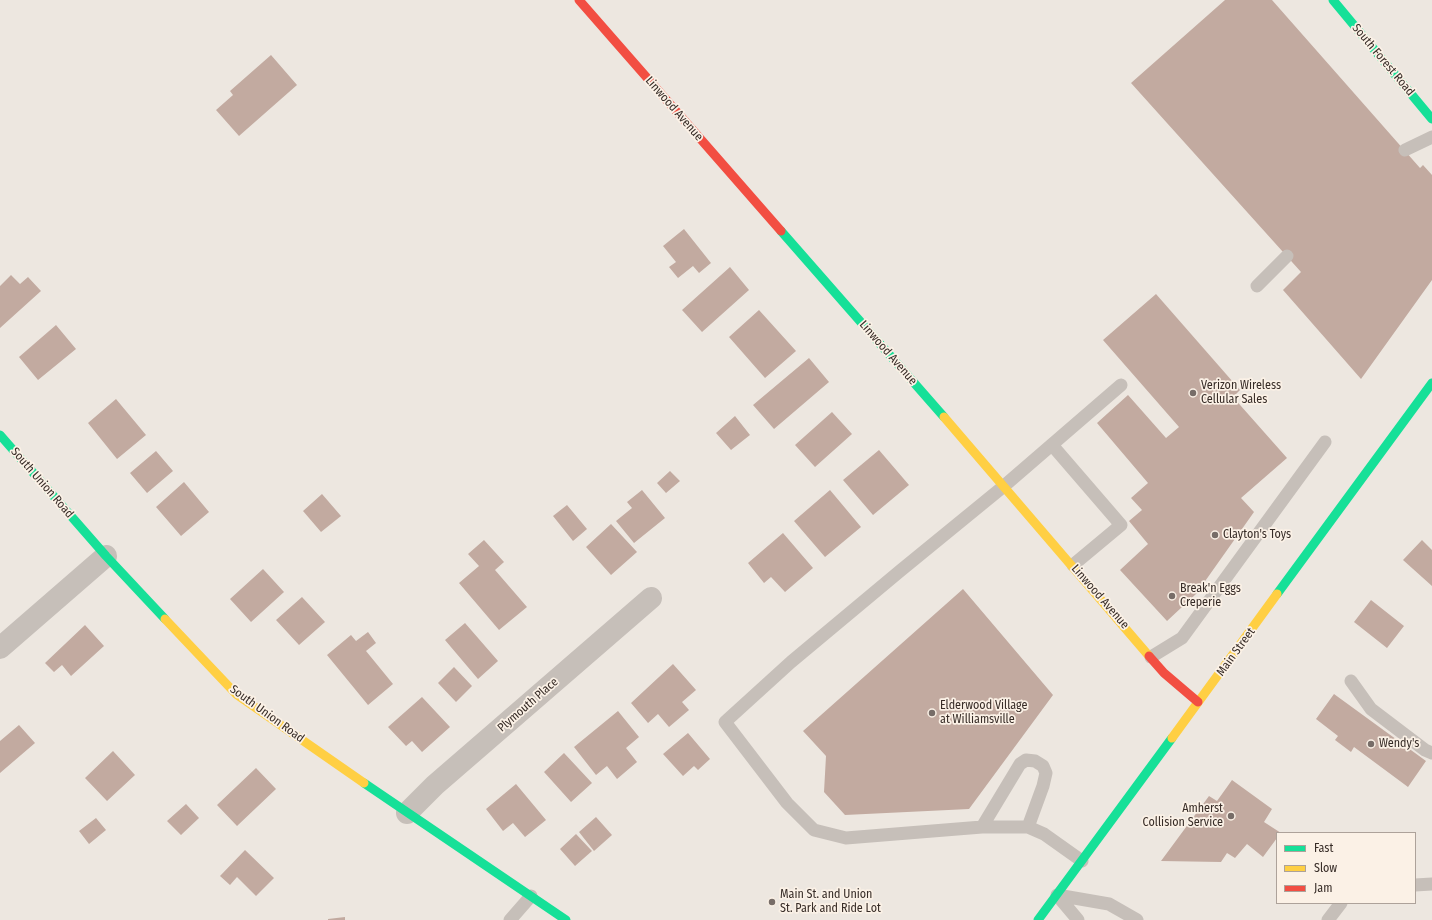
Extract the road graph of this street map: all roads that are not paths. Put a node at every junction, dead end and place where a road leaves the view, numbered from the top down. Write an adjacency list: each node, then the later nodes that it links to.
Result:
1 (579, 0): 13 (main road, Linwood Avenue)
2 (1333, 0): 3 (main road, South Forest Road)
3 (1432, 119)
4 (1432, 137): 5 (lane)
5 (1405, 150)
6 (1287, 256): 7 (lane)
7 (1257, 286)
8 (1432, 383): 20 (main road, Main Street)
9 (1121, 385): 12 (lane)
10 (0, 435): 14 (main road, South Union Road)
11 (1325, 442): 18 (lane)
12 (1052, 444): 13 (lane); 15 (lane)
13 (1004, 486): 15 (main road, Linwood Avenue); 23 (lane)
14 (106, 556): 17 (street); 22 (main road, South Union Road)
15 (1073, 565): 18 (main road, Linwood Avenue)
16 (651, 598): 22 (street, Plymouth Place)
17 (0, 648)
18 (1151, 657): 20 (main road, Linwood Avenue)
19 (1351, 681): 21 (lane)
20 (1198, 702): 25 (main road, Main Street)
21 (1432, 753)
22 (407, 813): 29 (main road, South Union Road)
23 (982, 827): 24 (lane); 24 (lane)
24 (1028, 827): 25 (lane)
25 (1082, 861): 28 (main road, Main Street)
26 (1432, 884): 27 (lane)
27 (1416, 885)
28 (1057, 895): 33 (main road, Main Street); 34 (lane); 35 (lane)
29 (530, 896): 31 (lane); 32 (main road, South Union Road)
30 (1340, 904): 36 (lane)
31 (510, 920)
32 (566, 920)
33 (1038, 920)
34 (1078, 920)
35 (1137, 920)
36 (1328, 920)

